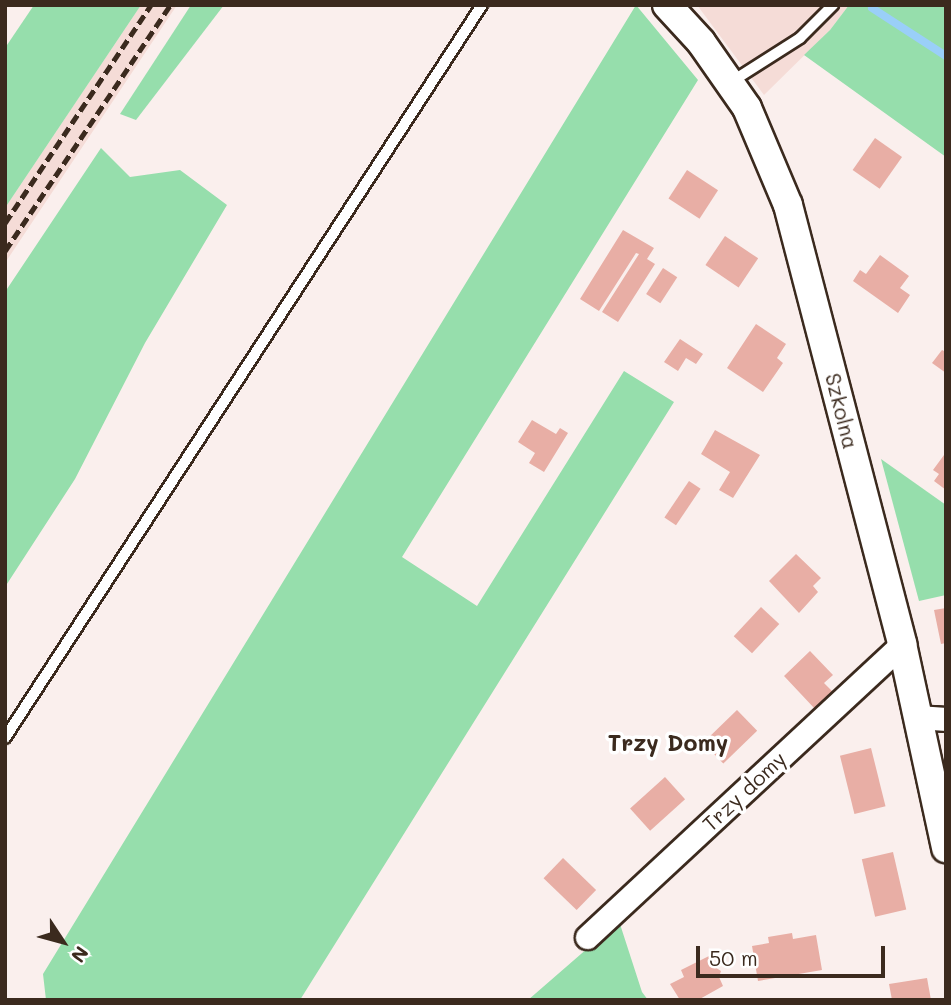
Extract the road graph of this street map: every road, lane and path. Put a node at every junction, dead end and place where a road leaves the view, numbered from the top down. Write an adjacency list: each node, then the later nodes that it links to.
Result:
1 (482, 5): 8 (lane)
2 (667, 5): 4 (street, Szkolna)
3 (833, 5): 4 (lane)
4 (731, 82): 5 (street, Szkolna)
5 (902, 644): 6 (street, Szkolna); 10 (street, Trzy domy)
6 (918, 717): 7 (street); 9 (street, Szkolna)
7 (946, 719)
8 (5, 738)
9 (946, 848)
10 (587, 937)

